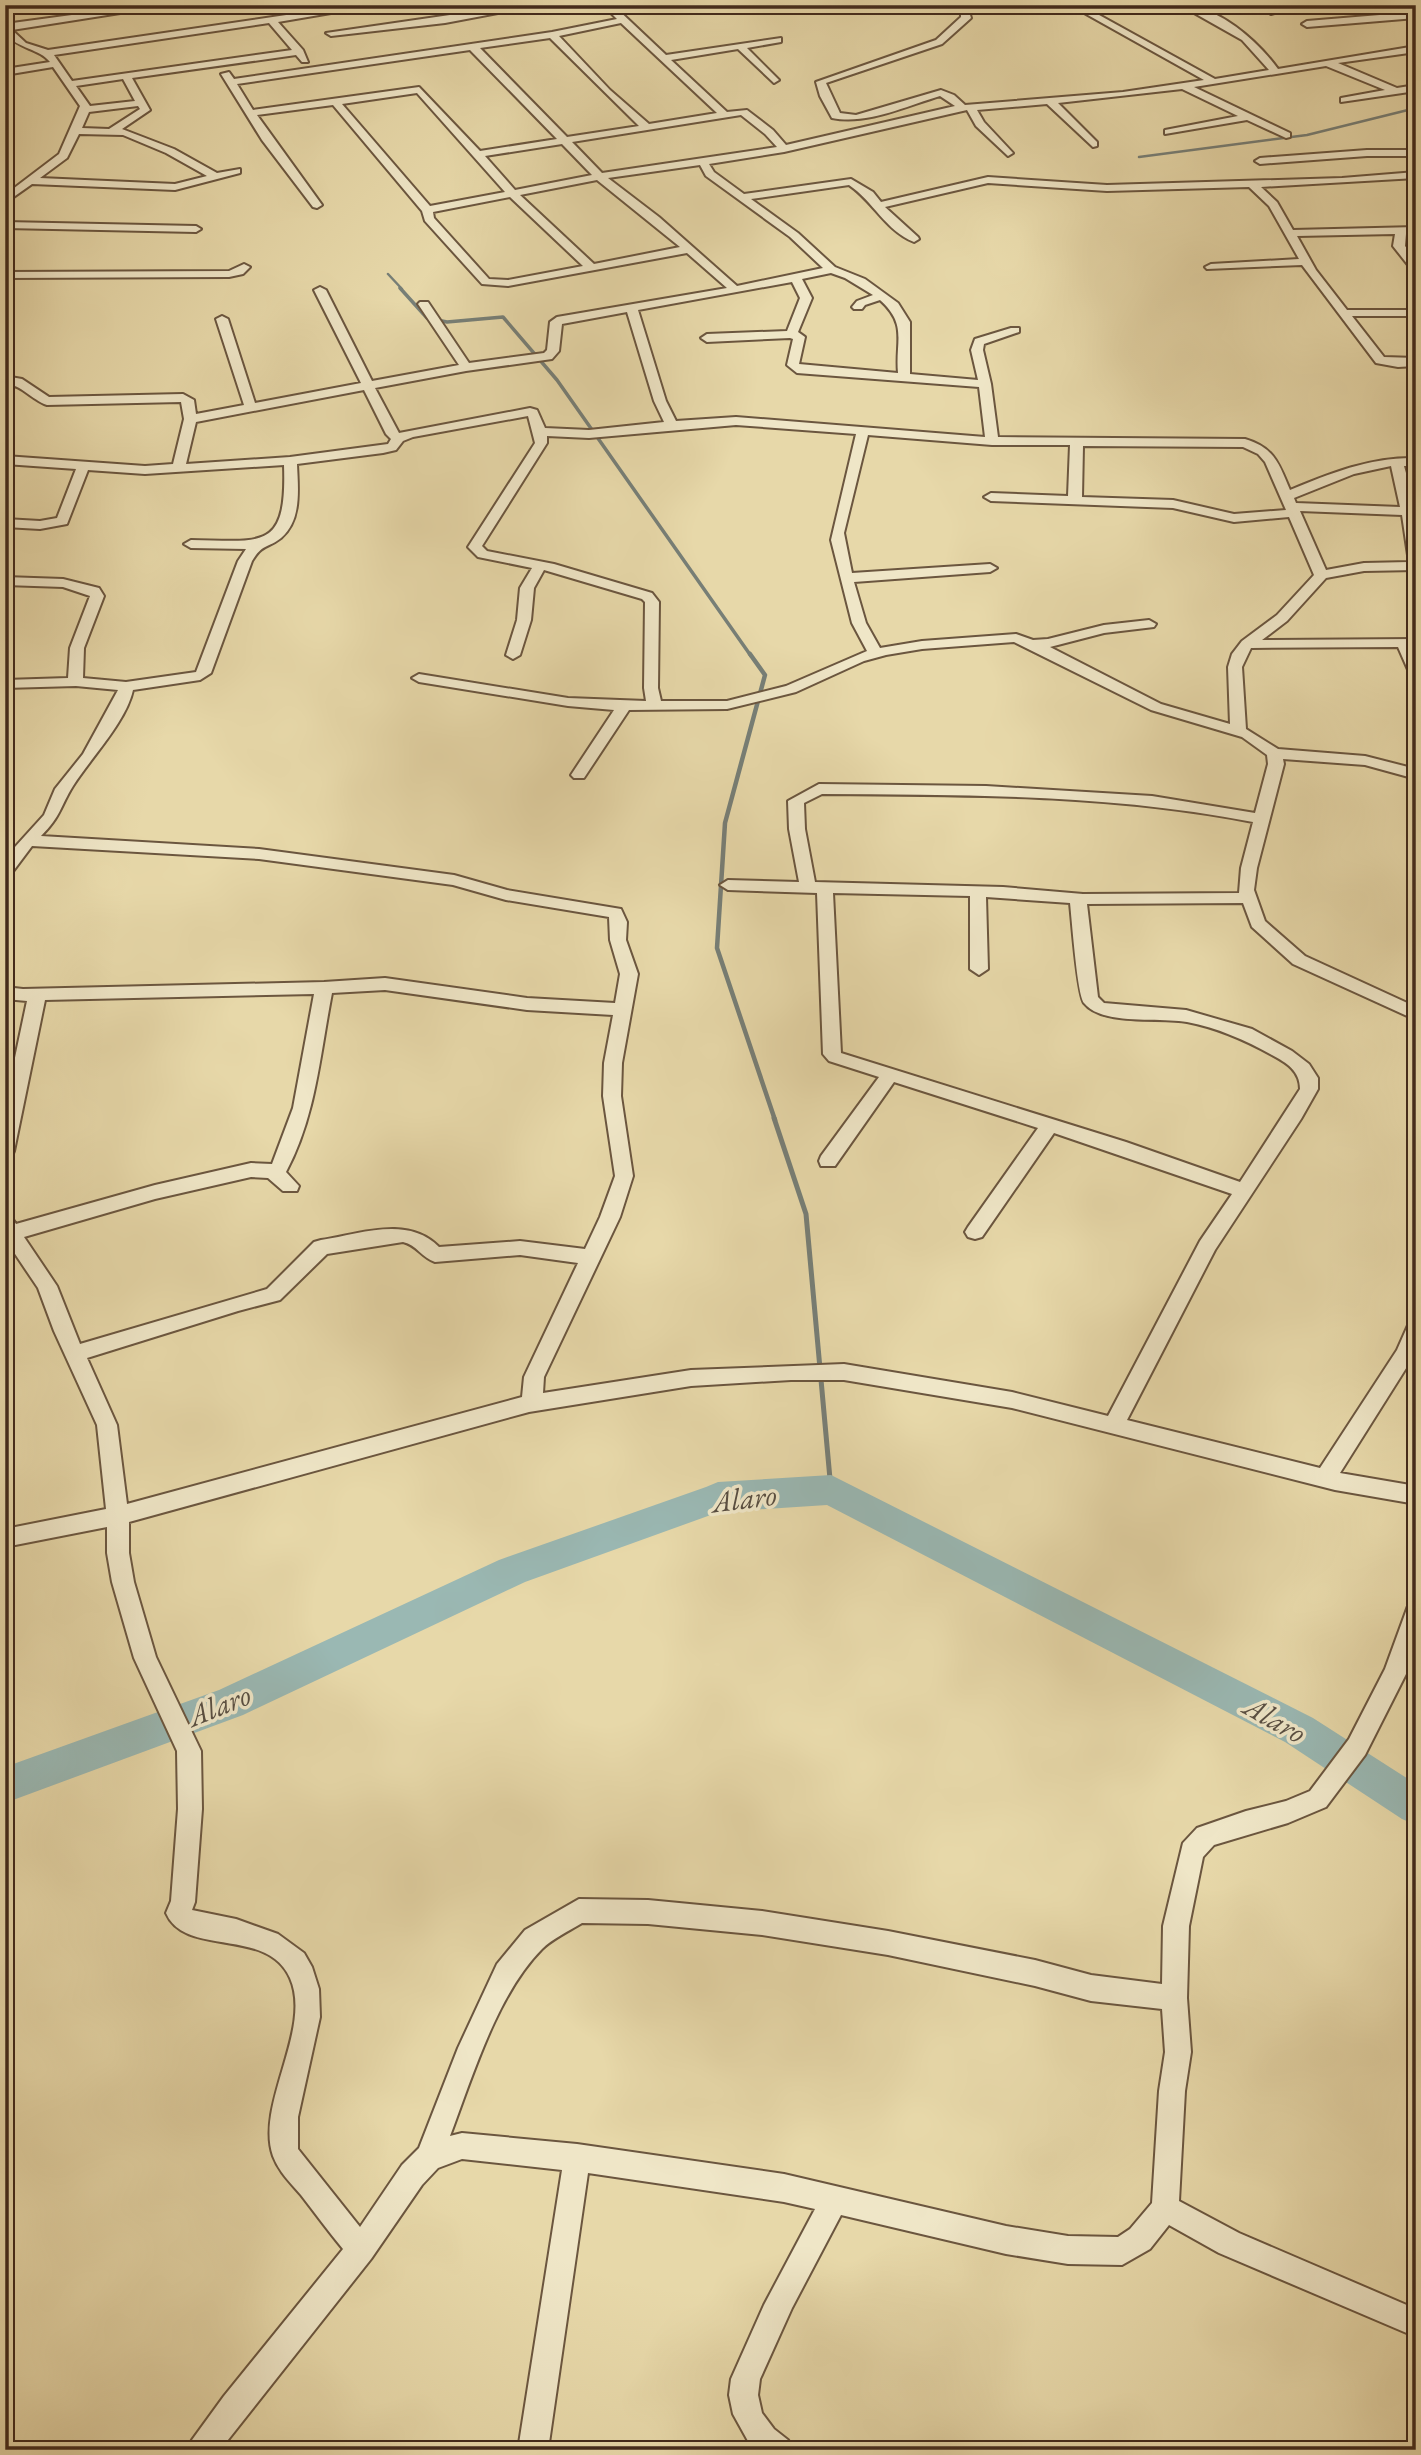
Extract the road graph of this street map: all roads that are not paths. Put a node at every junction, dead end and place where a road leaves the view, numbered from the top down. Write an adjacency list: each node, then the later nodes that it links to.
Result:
1 (167, 5): 14 (street)
2 (374, 5): 12 (street)
3 (536, 5): 15 (street)
4 (607, 5): 11 (street)
5 (957, 5): 43 (street)
6 (1074, 5): 34 (street)
7 (1184, 5): 30 (street)
8 (1297, 5): 9 (street)
9 (1271, 11)
10 (1416, 15): 13 (street)
11 (624, 20): 16 (street); 24 (street)
12 (272, 21): 22 (street); 23 (street)
13 (1307, 24)
14 (6, 28): 17 (street)
15 (331, 33)
16 (552, 35): 20 (street); 48 (street)
17 (8, 40): 23 (street)
18 (778, 40): 19 (street)
19 (740, 46): 24 (street); 32 (street)
20 (473, 47): 28 (street); 53 (street)
21 (1416, 49): 25 (street)
22 (300, 52): 27 (street); 28 (street)
23 (47, 53): 26 (street)
24 (664, 58): 46 (street)
25 (1326, 62): 30 (street); 38 (street)
26 (55, 64): 29 (street); 35 (street)
27 (217, 64): 31 (street); 33 (street)
28 (312, 71): 33 (street)
29 (5, 72)
30 (1275, 72): 34 (street)
31 (126, 76): 35 (street); 42 (street)
32 (774, 80)
33 (232, 82): 45 (street)
34 (1214, 82): 36 (street)
35 (68, 84): 44 (street)
36 (1182, 86): 41 (street); 47 (street)
37 (1416, 88): 38 (street)
38 (1395, 91): 39 (street)
39 (1344, 100)
40 (335, 101): 45 (street); 58 (street); 74 (street)
41 (1050, 101): 43 (street); 54 (street)
42 (142, 103): 44 (street); 49 (street)
43 (966, 107): 55 (street); 57 (street)
44 (85, 109): 50 (street)
45 (252, 113): 72 (street)
46 (724, 114): 48 (street); 55 (street)
47 (1249, 117): 51 (street); 52 (street)
48 (647, 128): 53 (street)
49 (113, 130): 50 (street); 64 (street)
50 (76, 131): 66 (street)
51 (1169, 132)
52 (1286, 135)
53 (565, 142): 58 (street); 65 (street)
54 (1093, 144)
55 (784, 149): 60 (street)
56 (1416, 152): 59 (street)
57 (1008, 153)
58 (480, 154): 69 (street)
59 (1260, 161)
60 (703, 162): 65 (street); 70 (street)
61 (236, 172): 64 (street)
62 (1416, 175): 63 (street)
63 (1402, 176): 67 (street); 68 (street)
64 (217, 177): 66 (street)
65 (600, 177): 69 (street); 81 (street)
66 (31, 181): 71 (street)
67 (1252, 184): 73 (street); 79 (street)
68 (1416, 186)
69 (514, 195): 74 (street); 84 (street)
70 (743, 197): 73 (street); 87 (street)
71 (5, 200)
72 (317, 205)
73 (877, 206): 80 (street)
74 (427, 210): 84 (street)
75 (5, 225): 76 (street)
76 (196, 229)
77 (1401, 230): 78 (street); 79 (street); 86 (street)
78 (1416, 230)
79 (1289, 233): 82 (street)
80 (914, 239)
81 (689, 249): 84 (street); 91 (street)
82 (1305, 262): 85 (street); 96 (street)
83 (244, 267): 88 (street)
84 (591, 267)
85 (1211, 267)
86 (1416, 268)
87 (831, 270): 89 (street); 92 (street)
88 (5, 275)
89 (795, 277): 91 (street); 100 (street)
90 (320, 290): 107 (street)
91 (736, 290): 95 (street)
92 (880, 296): 94 (street); 104 (street)
93 (424, 304): 103 (street)
94 (858, 307)
95 (632, 308): 103 (street); 110 (street)
96 (1343, 313): 97 (street); 102 (street)
97 (1416, 313)
98 (222, 319): 108 (street)
99 (1015, 330): 106 (street)
100 (792, 334): 101 (street); 104 (street)
101 (707, 338)
102 (1416, 362)
103 (466, 367): 107 (street)
104 (904, 377): 106 (street)
105 (5, 380): 109 (street)
106 (985, 383): 115 (street)
107 (366, 387): 108 (street); 113 (street)
108 (251, 409): 109 (street)
109 (190, 419): 121 (street)
110 (672, 425): 111 (street); 112 (street)
111 (863, 431): 115 (street); 133 (street)
112 (540, 432): 113 (street); 130 (street)
113 (398, 438): 117 (street)
114 (1077, 440): 115 (street); 123 (street); 124 (street)
115 (992, 441)
116 (5, 460): 120 (street)
117 (290, 461): 121 (street); 128 (street)
118 (1396, 461): 119 (street); 124 (street); 125 (street)
119 (1416, 461)
120 (83, 467): 121 (street); 126 (street)
121 (178, 468)
122 (990, 498): 123 (street)
123 (1073, 499): 124 (street)
124 (1291, 506): 125 (street); 132 (street)
125 (1412, 512): 129 (street)
126 (5, 523)
127 (191, 544): 128 (street)
128 (255, 545): 145 (street)
129 (1416, 564): 132 (street)
130 (540, 565): 140 (street); 146 (street)
131 (990, 568): 133 (street)
132 (1321, 575): 138 (street)
133 (846, 578): 139 (street)
134 (5, 581): 143 (street)
135 (1149, 624): 137 (street)
136 (1410, 643): 138 (street); 141 (street)
137 (1033, 644): 139 (street); 148 (street)
138 (1247, 644): 148 (street)
139 (876, 654): 146 (street)
140 (513, 655)
141 (1416, 672)
142 (419, 678): 147 (street)
143 (76, 682): 144 (street); 145 (street)
144 (5, 684)
145 (126, 686): 153 (street)
146 (654, 704): 147 (street)
147 (624, 706): 151 (street)
148 (1238, 729): 149 (street)
149 (1274, 754): 150 (street); 152 (street)
150 (1416, 774)
151 (579, 775)
152 (1262, 819): 156 (street); 159 (street)
153 (28, 841): 154 (street); 164 (street)
154 (5, 870)
155 (728, 885): 156 (street)
156 (816, 887): 157 (street); 166 (street)
157 (978, 892): 158 (street); 160 (street)
158 (1078, 898): 159 (street); 170 (street)
159 (1248, 898): 165 (street)
160 (979, 968)
161 (324, 988): 163 (street); 164 (street); 171 (street)
162 (5, 993): 163 (street)
163 (37, 995): 168 (street)
164 (621, 1009): 173 (street)
165 (1416, 1014)
166 (890, 1075): 167 (street); 169 (street)
167 (1049, 1126): 170 (street); 172 (street)
168 (5, 1151)
169 (828, 1161)
170 (1242, 1190): 177 (street)
171 (9, 1228): 175 (street)
172 (975, 1232)
173 (591, 1257): 175 (street); 176 (street)
174 (1416, 1329): 178 (street)
175 (74, 1354): 180 (street)
176 (532, 1404): 177 (street); 180 (street)
177 (1113, 1426): 178 (street)
178 (1326, 1478): 179 (street)
179 (1416, 1495)
180 (118, 1516): 181 (street); 188 (street)
181 (5, 1538)
182 (1416, 1614): 183 (street)
183 (1174, 1998): 184 (street); 187 (street)
184 (429, 2157): 185 (street); 188 (street)
185 (577, 2158): 186 (street); 191 (street)
186 (834, 2201): 187 (street); 192 (street)
187 (1165, 2208): 189 (street)
188 (361, 2249): 190 (street)
189 (1416, 2323)
190 (202, 2450)
191 (533, 2450)
192 (778, 2450)

